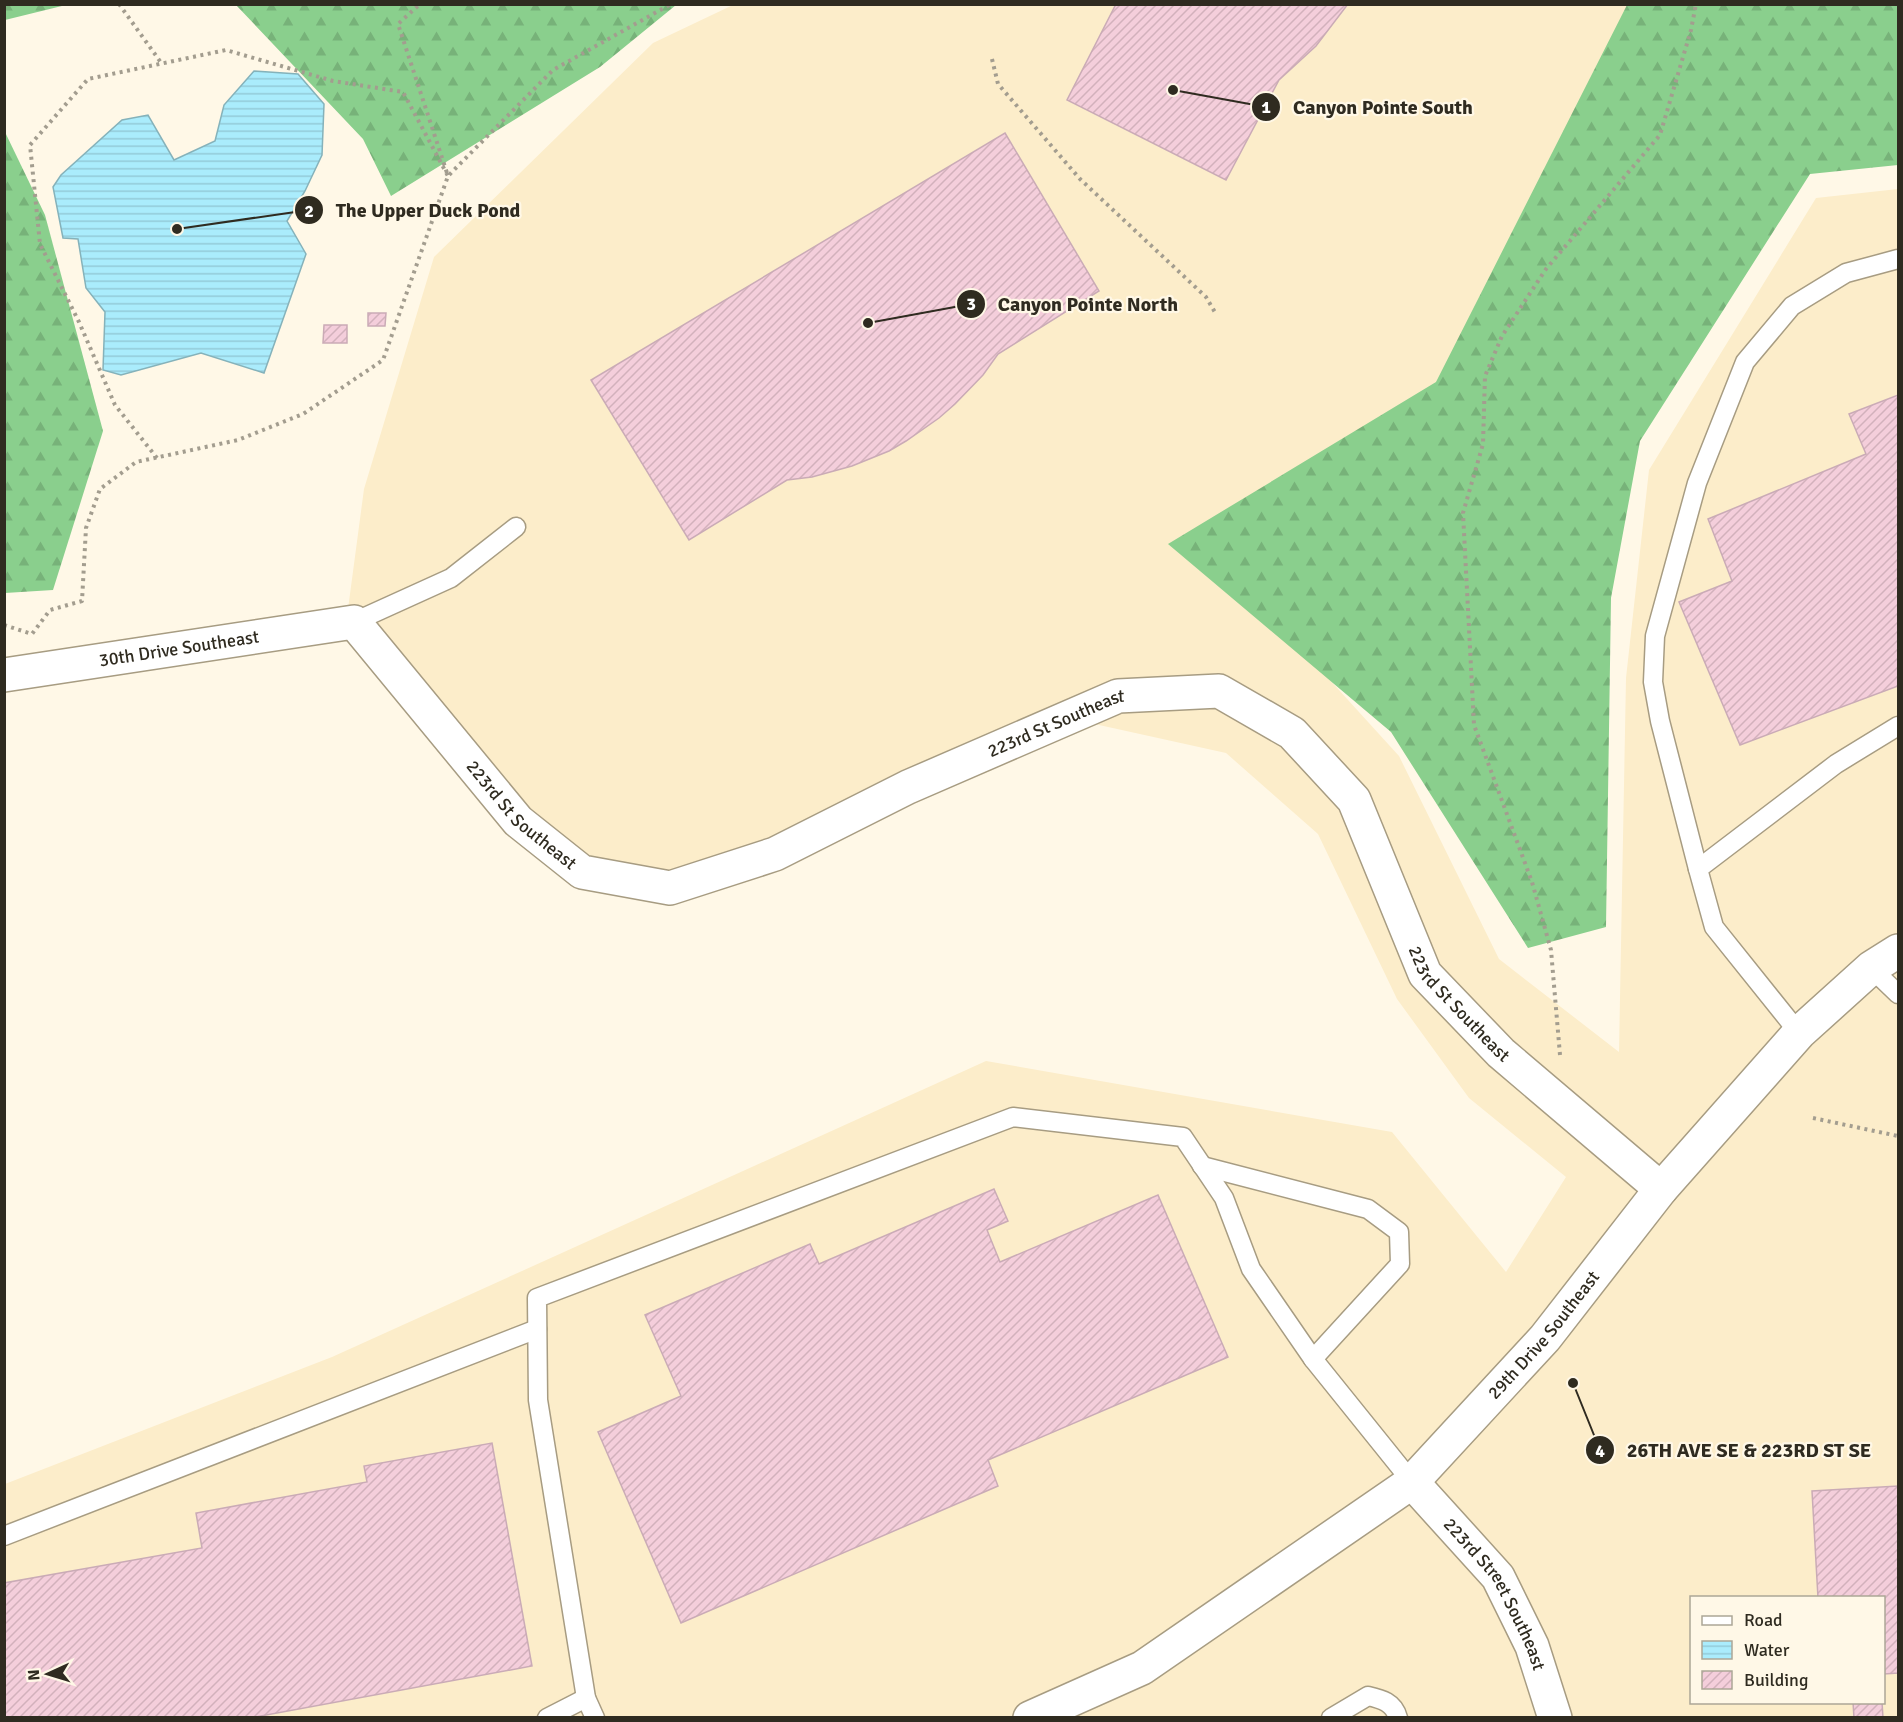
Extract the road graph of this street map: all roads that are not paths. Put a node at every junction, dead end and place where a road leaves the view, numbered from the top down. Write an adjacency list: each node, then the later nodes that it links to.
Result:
1 (1899, 259): 6 (lane)
2 (516, 527): 3 (lane)
3 (354, 622): 4 (street, 30th Drive Southeast); 12 (street, 223rd St Southeast)
4 (4, 675)
5 (1899, 726): 6 (lane)
6 (1698, 869): 10 (lane)
7 (1899, 951): 8 (street, 29th Drive Southeast)
8 (1871, 968): 9 (lane); 10 (street, 29th Drive Southeast)
9 (1899, 994)
10 (1799, 1033): 12 (street, 29th Drive Southeast)
11 (1202, 1166): 13 (lane); 14 (lane); 14 (lane)
12 (1660, 1189): 15 (street, 29th Drive Southeast)
13 (537, 1329): 16 (lane); 17 (lane)
14 (1313, 1359): 15 (lane)
15 (1413, 1482): 20 (street, 29th Drive Southeast); 23 (street, 223rd Street Southeast)
16 (4, 1536)
17 (586, 1698): 18 (lane); 19 (lane)
18 (547, 1718)
19 (595, 1718)
20 (1030, 1718)
21 (1331, 1718): 22 (lane)
22 (1398, 1718)
23 (1556, 1718)

